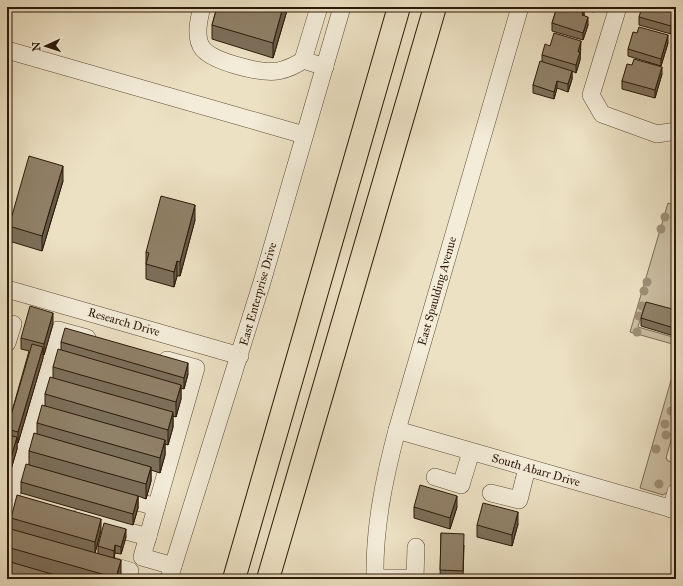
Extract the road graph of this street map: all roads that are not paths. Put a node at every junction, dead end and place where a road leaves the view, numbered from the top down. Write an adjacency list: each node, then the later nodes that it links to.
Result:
1 (202, 7): 9 (street)
2 (319, 7): 9 (street)
3 (342, 7): 10 (street, East Enterprise Drive)
4 (399, 7): 35 (highway)
5 (435, 7): 36 (highway)
6 (520, 7): 19 (street, East Spaulding Avenue)
7 (618, 7): 11 (street)
8 (7, 50): 12 (street)
9 (303, 60): 10 (street)
10 (324, 67): 12 (street, East Enterprise Drive)
11 (676, 131)
12 (304, 136): 18 (street, East Enterprise Drive)
13 (7, 289): 18 (street, Research Drive)
14 (12, 324): 16 (street)
15 (104, 343): 26 (street)
16 (7, 344)
17 (150, 356): 27 (street)
18 (240, 356): 33 (street, East Enterprise Drive)
19 (396, 430): 20 (street, South Abarr Drive); 37 (street, East Spaulding Avenue)
20 (471, 452): 21 (street, South Abarr Drive); 22 (street)
21 (527, 468): 25 (street); 28 (street, South Abarr Drive)
22 (435, 477)
23 (103, 492): 27 (street)
24 (676, 492): 28 (street)
25 (491, 493)
26 (14, 503)
27 (156, 507): 30 (street)
28 (674, 509)
29 (64, 514): 30 (street)
30 (148, 537): 33 (street)
31 (416, 547): 37 (street)
32 (84, 558): 34 (street)
33 (171, 573)
34 (128, 579)
35 (234, 579)
36 (268, 579)
37 (375, 579)

